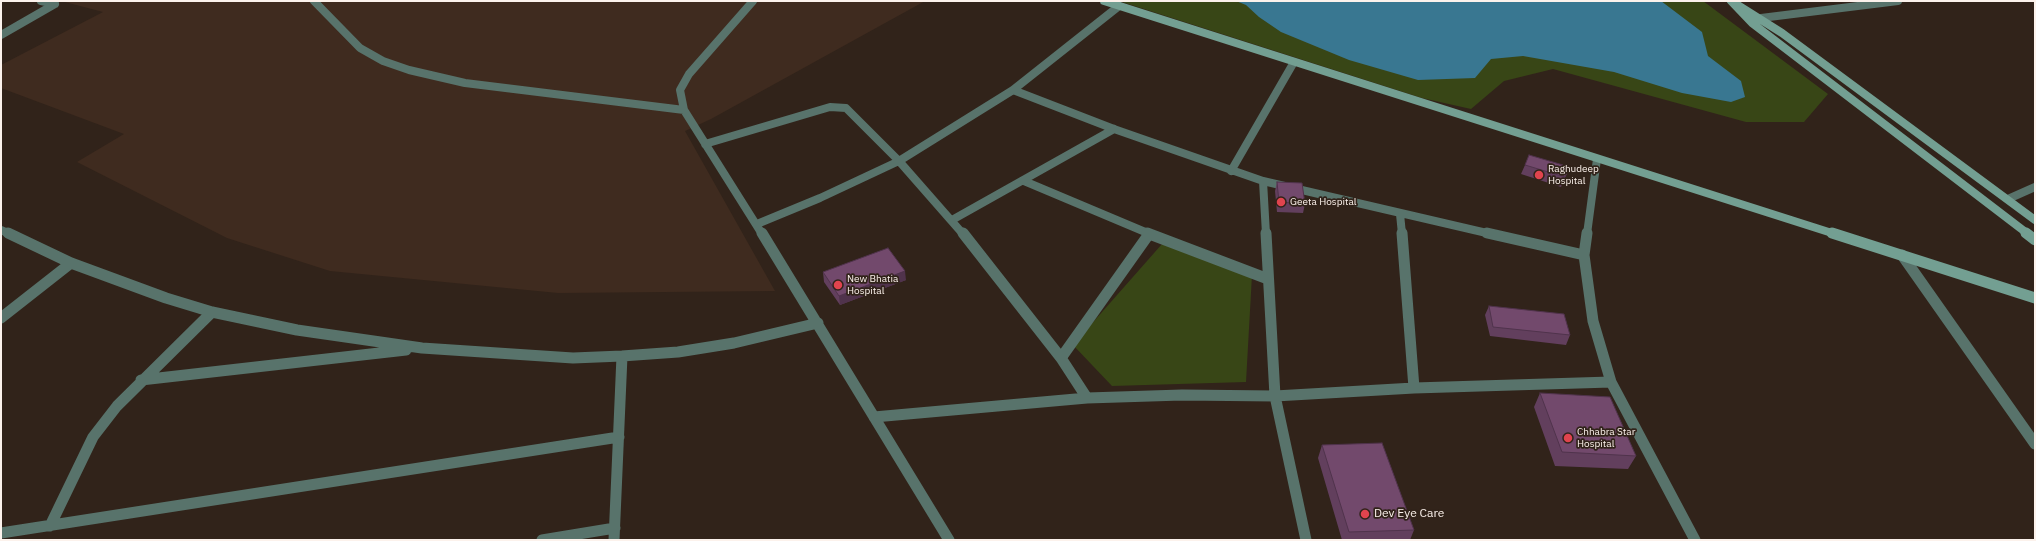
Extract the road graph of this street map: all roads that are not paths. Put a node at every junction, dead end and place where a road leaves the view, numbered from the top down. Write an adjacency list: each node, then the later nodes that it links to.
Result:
1 (41, 1): 9 (street)
2 (314, 1): 12 (street)
3 (754, 1): 12 (street)
4 (1104, 1): 7 (street)
5 (1731, 1): 8 (street); 27 (street)
6 (1893, 1): 8 (street)
7 (1119, 6): 10 (street); 11 (street)
8 (1761, 18): 21 (street)
9 (1, 35)
10 (1294, 62): 15 (street); 17 (street)
11 (1013, 90): 13 (street); 16 (street)
12 (684, 110): 14 (street)
13 (1114, 129): 17 (street); 18 (street)
14 (705, 144): 16 (street); 25 (street)
15 (1597, 160): 30 (street); 31 (street)
16 (899, 161): 23 (street); 25 (street)
17 (1231, 171): 19 (street)
18 (1024, 180): 23 (street); 28 (street)
19 (1263, 180): 22 (street); 33 (street)
20 (2035, 187): 21 (street)
21 (2008, 199): 24 (street)
22 (1400, 214): 30 (street); 43 (street)
23 (952, 220): 40 (street)
24 (2035, 220)
25 (757, 224): 37 (street)
26 (1, 230): 32 (street)
27 (2030, 233): 29 (street)
28 (1149, 234): 33 (street); 40 (street)
29 (2035, 240)
30 (1584, 255): 42 (street)
31 (1902, 256): 34 (street); 48 (street)
32 (71, 263): 35 (street); 36 (street)
33 (1268, 279): 44 (street)
34 (2035, 298)
35 (212, 312): 38 (street); 41 (street)
36 (1, 318)
37 (818, 323): 39 (street); 46 (street)
38 (422, 348): 39 (street); 41 (street)
39 (622, 356): 47 (street)
40 (1060, 358): 45 (street)
41 (141, 380): 49 (street)
42 (1611, 382): 43 (street); 55 (street)
43 (1414, 388): 44 (street)
44 (1275, 396): 45 (street); 54 (street)
45 (1087, 398): 46 (street)
46 (874, 417): 53 (street)
47 (619, 437): 49 (street); 51 (street)
48 (2035, 444)
49 (50, 526): 50 (street)
50 (1, 533)
51 (615, 534): 52 (street)
52 (542, 540)
53 (949, 540)
54 (1306, 540)
55 (1695, 540)

